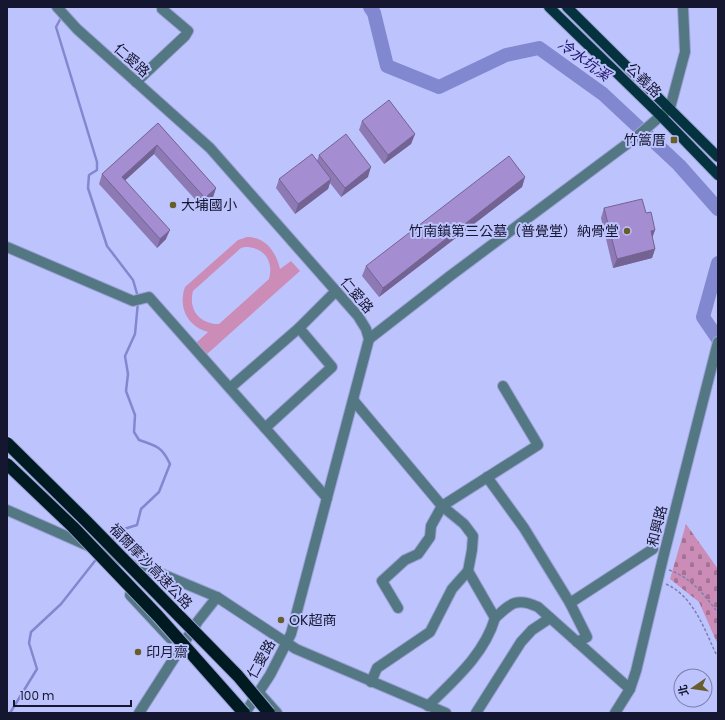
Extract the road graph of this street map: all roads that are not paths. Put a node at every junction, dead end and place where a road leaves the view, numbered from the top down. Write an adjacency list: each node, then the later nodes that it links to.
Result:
1 (57, 7): 6 (street, 仁愛路)
2 (549, 7): 8 (main road, 公義路)
3 (567, 7): 7 (main road, 公義路)
4 (683, 7): 7 (street)
5 (162, 10): 6 (street)
6 (136, 82): 12 (street, 仁愛路)
7 (670, 108): 8 (street); 9 (main road, 公義路)
8 (661, 116): 10 (main road, 公義路); 14 (street)
9 (718, 157)
10 (718, 175)
11 (7, 248): 17 (street)
12 (336, 291): 13 (street); 14 (street, 仁愛路)
13 (299, 328): 17 (street); 19 (street)
14 (369, 340): 18 (street, 仁愛路)
15 (717, 346): 40 (street, 和興路)
16 (503, 386): 22 (street)
17 (230, 388): 19 (street)
18 (354, 401): 23 (street, 仁愛路); 24 (street)
19 (265, 428): 23 (street)
20 (7, 443): 46 (highway, 福爾摩沙高速公路, bridge)
21 (7, 464): 45 (highway, 福爾摩沙高速公路, bridge)
22 (487, 477): 24 (street); 31 (street)
23 (327, 498): 36 (street, 仁愛路)
24 (442, 506): 29 (street); 32 (street)
25 (7, 510): 27 (street)
26 (653, 549): 31 (street)
27 (99, 550): 28 (street); 38 (street)
28 (136, 568): 30 (street); 35 (street)
29 (468, 571): 33 (street); 39 (street)
30 (217, 597): 35 (street); 36 (street)
31 (570, 603): 37 (street)
32 (398, 608)
33 (496, 618): 34 (street); 42 (street)
34 (550, 618): 37 (street); 49 (street)
35 (196, 625): 38 (street); 41 (street)
36 (287, 642): 39 (street); 41 (street, 仁愛路)
37 (577, 642): 40 (street)
38 (180, 649): 43 (street); 44 (street)
39 (371, 682): 42 (street)
40 (630, 689): 50 (street, 和興路)
41 (259, 692): 45 (street, 仁愛路); 47 (street)
42 (428, 706): 48 (street)
43 (139, 713)
44 (236, 713)
45 (245, 713)
46 (269, 713)
47 (277, 713)
48 (444, 713)
49 (476, 713)
50 (615, 713)

